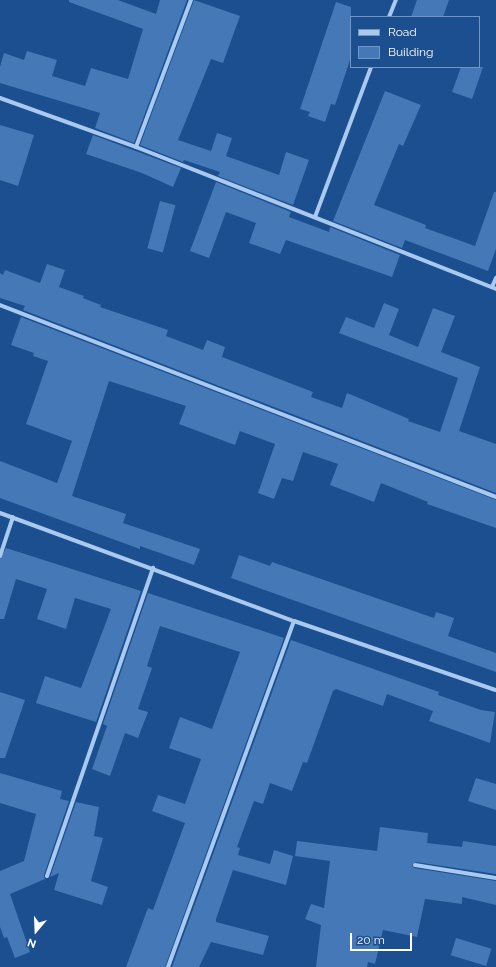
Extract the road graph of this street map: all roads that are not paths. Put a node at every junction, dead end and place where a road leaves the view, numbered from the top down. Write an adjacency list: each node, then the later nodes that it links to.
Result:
1 (191, 0): 6 (street)
2 (396, 0): 3 (street)
3 (389, 16)
4 (371, 68): 7 (street)
5 (0, 98): 6 (street)
6 (136, 147): 7 (street)
7 (315, 217): 9 (street)
8 (496, 278): 9 (street)
9 (494, 288)
10 (0, 305): 11 (street)
11 (496, 497)
12 (0, 514): 13 (street)
13 (13, 517): 14 (street); 15 (street)
14 (0, 556)
15 (153, 568): 16 (street); 19 (street)
16 (294, 621): 17 (street); 21 (street)
17 (496, 690)
18 (415, 865): 20 (street)
19 (46, 876)
20 (496, 878)
21 (168, 967)

